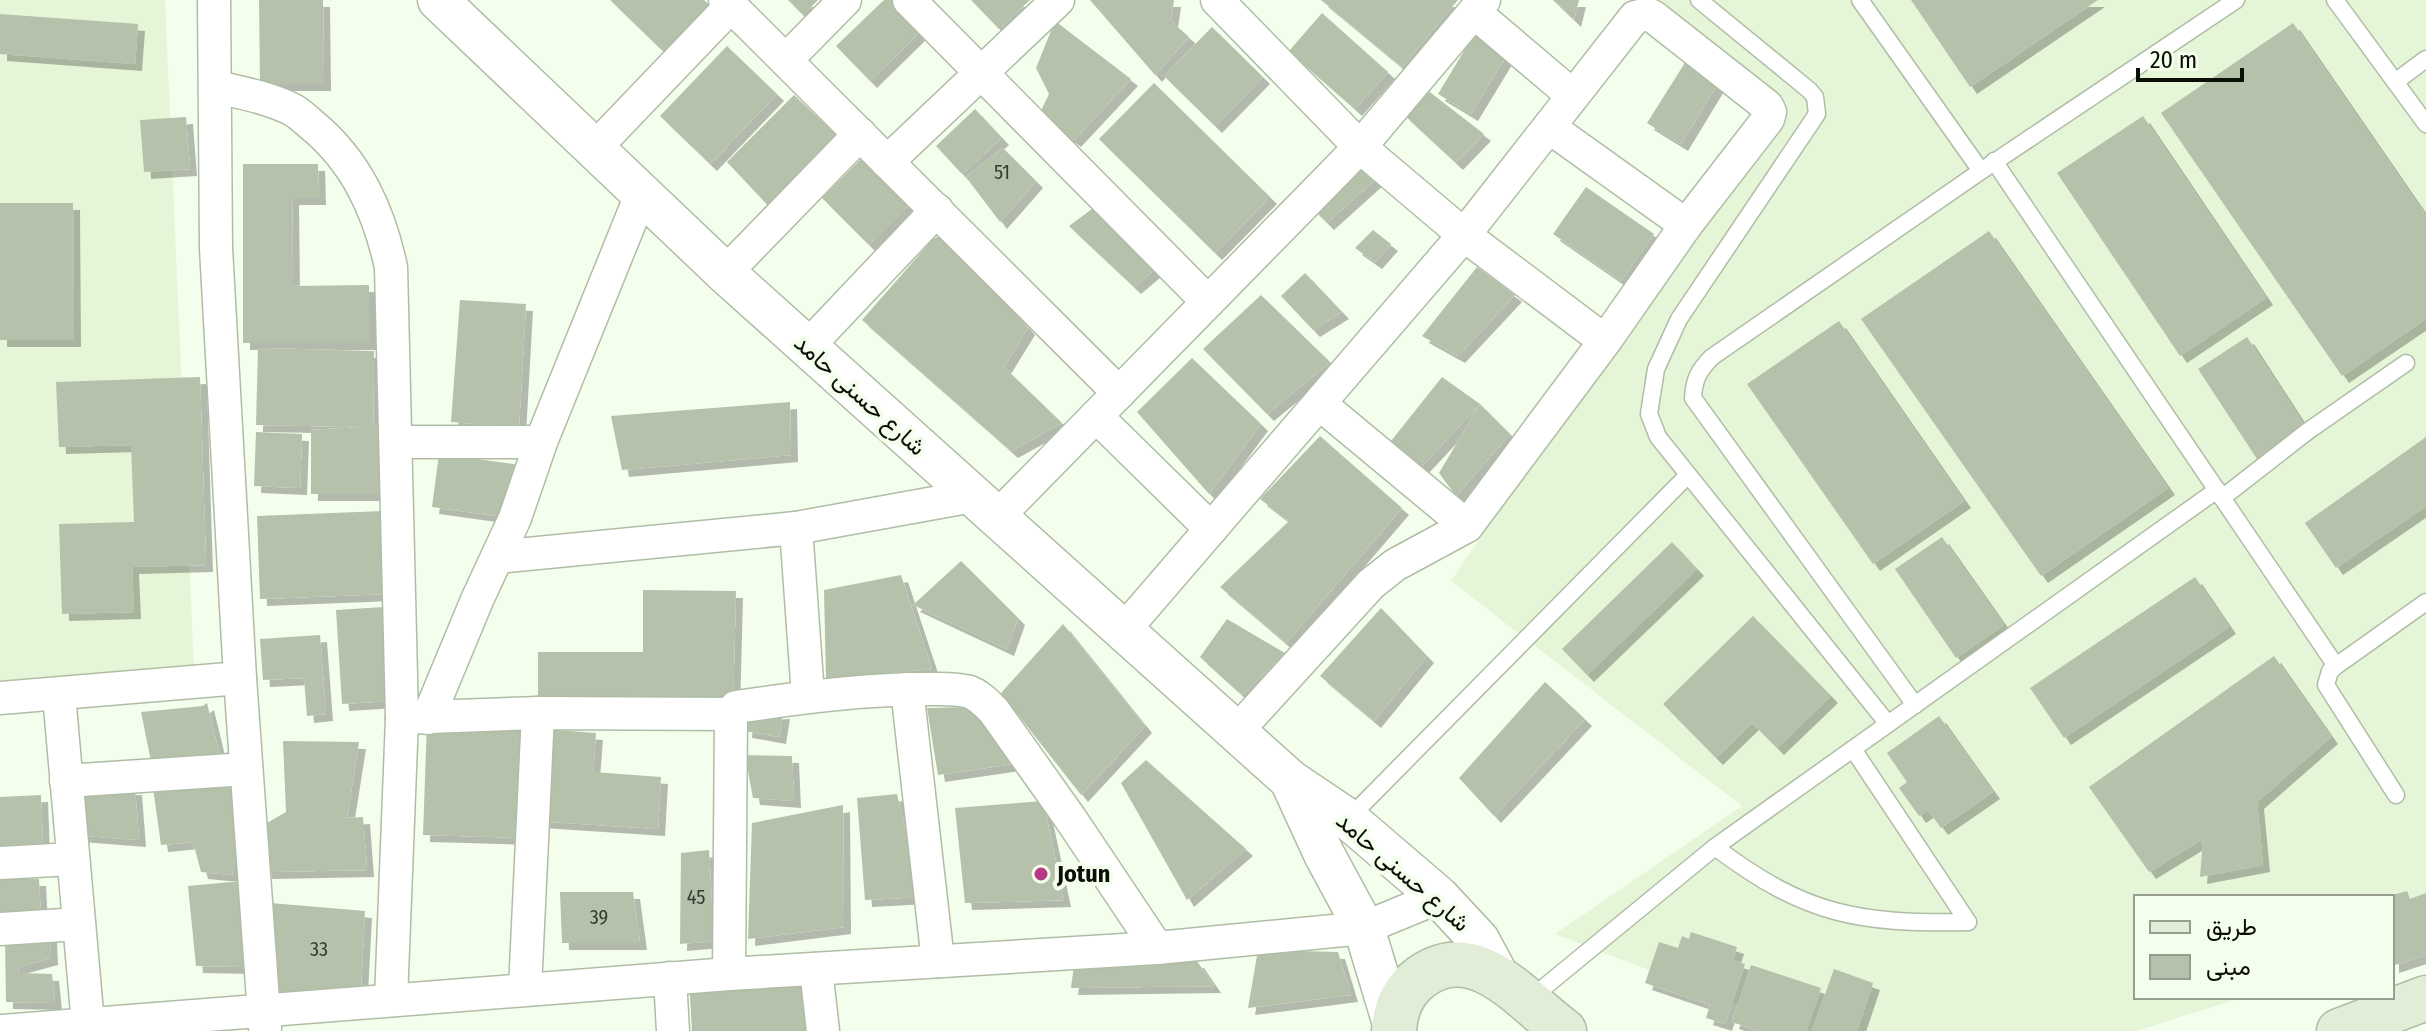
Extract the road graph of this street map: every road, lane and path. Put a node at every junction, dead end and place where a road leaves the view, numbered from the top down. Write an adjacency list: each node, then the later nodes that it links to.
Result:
1 (214, 0): 17 (street)
2 (438, 0): 23 (street, شارع حسنى حامد)
3 (845, 0): 14 (street)
4 (909, 0): 15 (street)
5 (1058, 0): 15 (street)
6 (1217, 0): 22 (street)
7 (1699, 0): 40 (lane)
8 (1860, 0): 25 (lane)
9 (2236, 0): 25 (lane)
10 (2335, 0): 16 (lane)
11 (728, 3): 14 (street); 23 (street)
12 (1479, 6): 18 (street); 22 (street)
13 (2426, 59): 16 (lane)
14 (786, 60): 21 (street)
15 (980, 72): 24 (street); 31 (street)
16 (2395, 82): 19 (lane)
17 (217, 87): 38 (street); 50 (street)
18 (1572, 95): 20 (street); 28 (street)
19 (2426, 124)
20 (1549, 127): 28 (street); 29 (street)
21 (860, 134): 24 (street); 30 (street)
22 (1360, 147): 29 (street); 31 (street)
23 (594, 149): 26 (street, شارع حسنى حامد)
24 (887, 162): 27 (street)
25 (1988, 166): 41 (lane); 55 (lane)
26 (641, 195): 30 (street, شارع حسنى حامد); 39 (street)
27 (937, 210): 33 (street); 35 (street)
28 (1686, 225): 32 (street)
29 (1464, 235): 32 (street); 36 (street)
30 (725, 273): 33 (street, شارع حسنى حامد)
31 (1208, 302): 35 (street)
32 (1605, 341): 43 (street)
33 (807, 347): 42 (street, شارع حسنى حامد)
34 (2406, 363): 41 (lane)
35 (1119, 393): 37 (street)
36 (1320, 404): 43 (street); 45 (street)
37 (1096, 416): 42 (street); 45 (street)
38 (397, 442): 39 (street); 58 (street)
39 (541, 442): 46 (street)
40 (1688, 475): 59 (lane); 66 (lane)
41 (2219, 494): 49 (lane); 55 (lane)
42 (985, 507): 44 (street); 48 (street, شارع حسنى حامد)
43 (1467, 526): 60 (street)
44 (796, 528): 46 (street); 53 (street)
45 (1211, 529): 48 (street)
46 (497, 557): 58 (street)
47 (2426, 602): 49 (lane)
48 (1124, 630): 60 (street, شارع حسنى حامد)
49 (2336, 666): 65 (lane)
50 (240, 678): 52 (street); 62 (street)
51 (907, 689): 53 (street); 74 (street); 75 (street)
52 (59, 695): 54 (street); 64 (street)
53 (808, 696): 57 (street)
54 (0, 698)
55 (1915, 705): 59 (lane)
56 (538, 713): 57 (street); 58 (street); 79 (street)
57 (731, 714): 77 (street)
58 (415, 718): 82 (street)
59 (1888, 724): 61 (lane)
60 (1237, 731): 63 (street, شارع حسنى حامد)
61 (1853, 749): 67 (lane); 67 (lane)
62 (246, 769): 64 (street); 83 (street)
63 (1290, 780): 66 (street, شارع حسنى حامد); 72 (street, شارع حسنى حامد)
64 (66, 781): 68 (street)
65 (2396, 795)
66 (1348, 819): 70 (street, شارع حسنى حامد)
67 (1715, 847): 80 (lane)
68 (72, 859): 69 (street); 71 (street)
69 (0, 863)
70 (1439, 897): 72 (street); 80 (street, شارع حسنى حامد)
71 (79, 924): 73 (street); 84 (street)
72 (1364, 928): 74 (street); 85 (street, شارع حسنى حامد)
73 (0, 929)
74 (1157, 948): 75 (street)
75 (938, 961): 76 (street)
76 (816, 969): 77 (street); 88 (street)
77 (729, 974): 78 (street)
78 (670, 978): 79 (street); 87 (street)
79 (525, 989): 82 (street)
80 (1513, 990): 85 (main road); 89 (main road)
81 (2426, 998): 90 (main road)
82 (391, 1000): 83 (street)
83 (265, 1020): 84 (street)
84 (88, 1024): 86 (street)
85 (1394, 1029)
86 (3, 1031)
87 (673, 1031)
88 (823, 1031)
89 (1564, 1031)
90 (2339, 1031)

